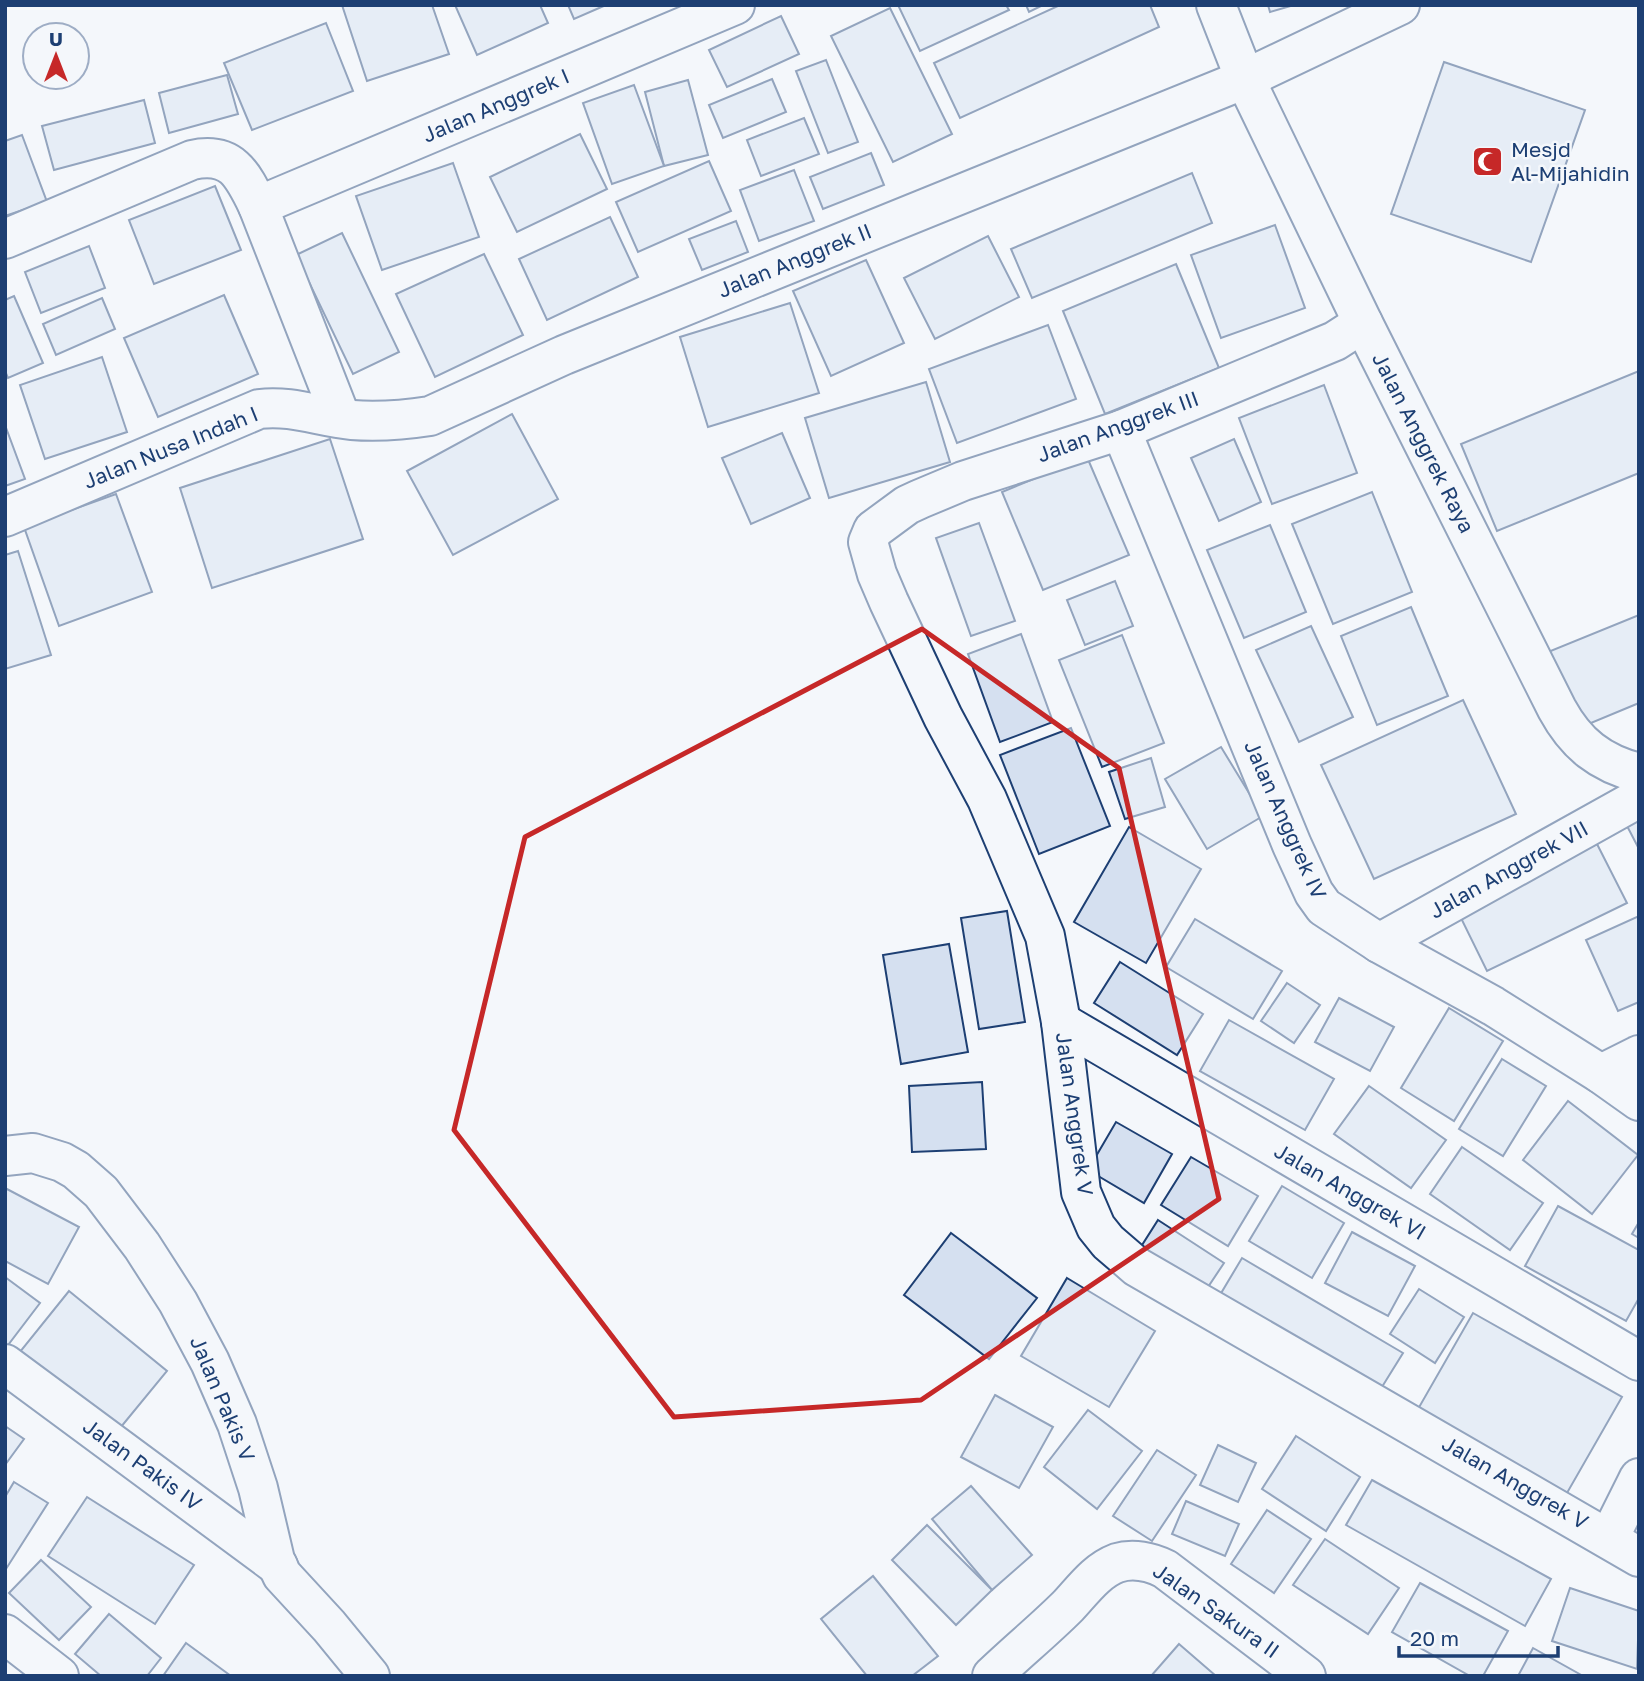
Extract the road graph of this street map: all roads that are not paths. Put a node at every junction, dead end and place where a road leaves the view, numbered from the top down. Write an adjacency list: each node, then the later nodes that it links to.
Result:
1 (735, 5): 5 (street, Jalan Anggrek I)
2 (1216, 5): 4 (street, Jalan Anggrek Raya)
3 (1388, 7): 4 (street, Jalan Anggrek II)
4 (1245, 79): 7 (street, Jalan Anggrek Raya); 8 (street, Jalan Anggrek II)
5 (251, 191): 6 (street); 8 (street)
6 (5, 239)
7 (1363, 323): 9 (street, Jalan Anggrek III); 12 (street, Jalan Anggrek Raya)
8 (341, 418): 10 (street, Jalan Nusa Indah I)
9 (1121, 430): 11 (street, Jalan Anggrek III); 14 (street, Jalan Anggrek IV)
10 (5, 517)
11 (873, 530): 15 (street, Jalan Anggrek V)
12 (1639, 773)
13 (1639, 798): 14 (street, Jalan Anggrek VII)
14 (1379, 943): 17 (street, Jalan Anggrek IV)
15 (1061, 1022): 20 (street, Jalan Anggrek VI); 23 (street, Jalan Anggrek V)
16 (1639, 1055): 17 (street)
17 (1601, 1074): 18 (street, Jalan Anggrek IV)
18 (1639, 1101)
19 (19, 1154): 24 (street, Jalan Pakis V)
20 (1639, 1361)
21 (5, 1364): 24 (street, Jalan Pakis IV)
22 (1639, 1478): 23 (street)
23 (1624, 1547)
24 (278, 1566): 27 (street, Jalan Pakis V)
25 (5, 1634): 26 (street)
26 (59, 1676)
27 (370, 1676)
28 (992, 1676): 29 (street, Jalan Sakura II)
29 (1306, 1676)

